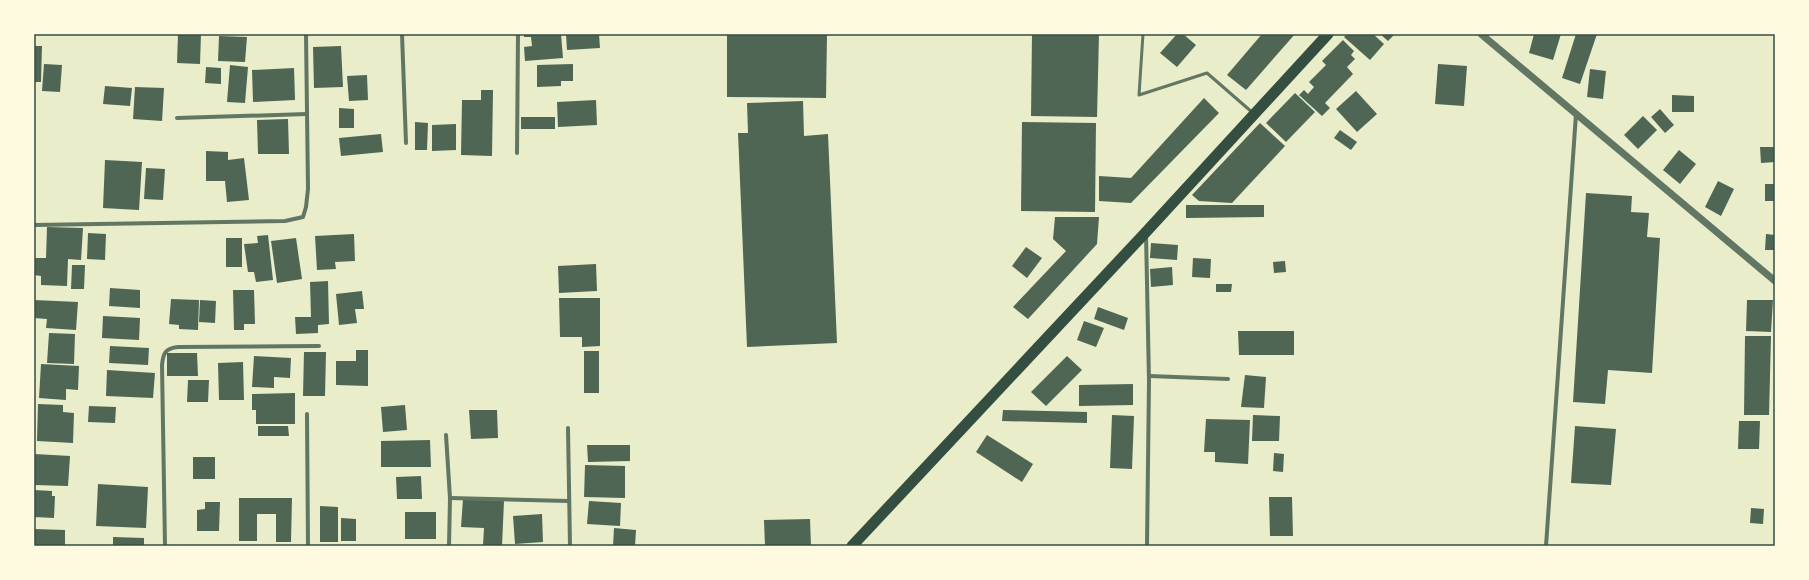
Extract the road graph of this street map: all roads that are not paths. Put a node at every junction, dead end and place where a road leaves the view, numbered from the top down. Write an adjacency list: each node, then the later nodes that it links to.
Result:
1 (306, 34): 7 (street)
2 (402, 34): 11 (street)
3 (518, 34): 12 (street)
4 (1143, 34): 8 (lane)
5 (1328, 34): 8 (highway)
6 (1481, 34): 9 (street)
7 (307, 114): 10 (street); 13 (street)
8 (1254, 114): 14 (highway)
9 (1576, 114): 15 (street); 30 (street)
10 (177, 118)
11 (406, 143)
12 (517, 153)
13 (34, 225)
14 (1146, 232): 17 (street); 28 (highway)
15 (1775, 281)
16 (319, 346): 24 (street)
17 (1148, 376): 18 (street); 29 (street)
18 (1228, 379)
19 (307, 414): 25 (street)
20 (568, 428): 23 (street)
21 (446, 435): 22 (street)
22 (450, 498): 23 (street); 26 (street)
23 (568, 501): 27 (street)
24 (165, 546)
25 (308, 546)
26 (449, 546)
27 (570, 546)
28 (852, 546)
29 (1147, 546)
30 (1546, 546)

